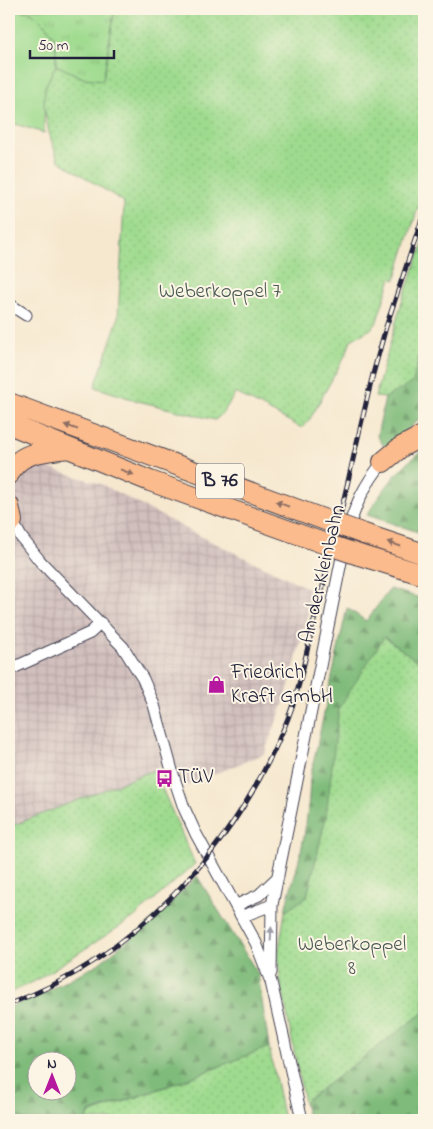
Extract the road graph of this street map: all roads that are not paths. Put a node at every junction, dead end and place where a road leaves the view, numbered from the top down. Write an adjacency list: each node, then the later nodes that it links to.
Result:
1 (9, 304): 2 (street)
2 (26, 315)
3 (9, 398): 5 (highway, B 76)
4 (9, 403): 5 (highway, B 76)
5 (30, 412): 12 (highway, B 76, one-way to 5, bridge)
6 (9, 424): 8 (highway, B 76)
7 (424, 435): 9 (highway)
8 (68, 448): 10 (highway); 13 (highway, B 76, one-way to 13, bridge)
9 (383, 462): 16 (street, An der Kleinbahn)
10 (9, 474)
11 (10, 514): 14 (street)
12 (424, 554)
13 (424, 575)
14 (101, 623): 15 (street); 17 (street)
15 (12, 668)
16 (278, 877): 17 (street); 18 (street, An der Kleinbahn)
17 (237, 905): 19 (street)
18 (272, 905): 19 (street); 20 (street, An der Kleinbahn, one-way to 18)
19 (243, 916): 20 (street)
20 (271, 982): 21 (street)
21 (302, 1120)

